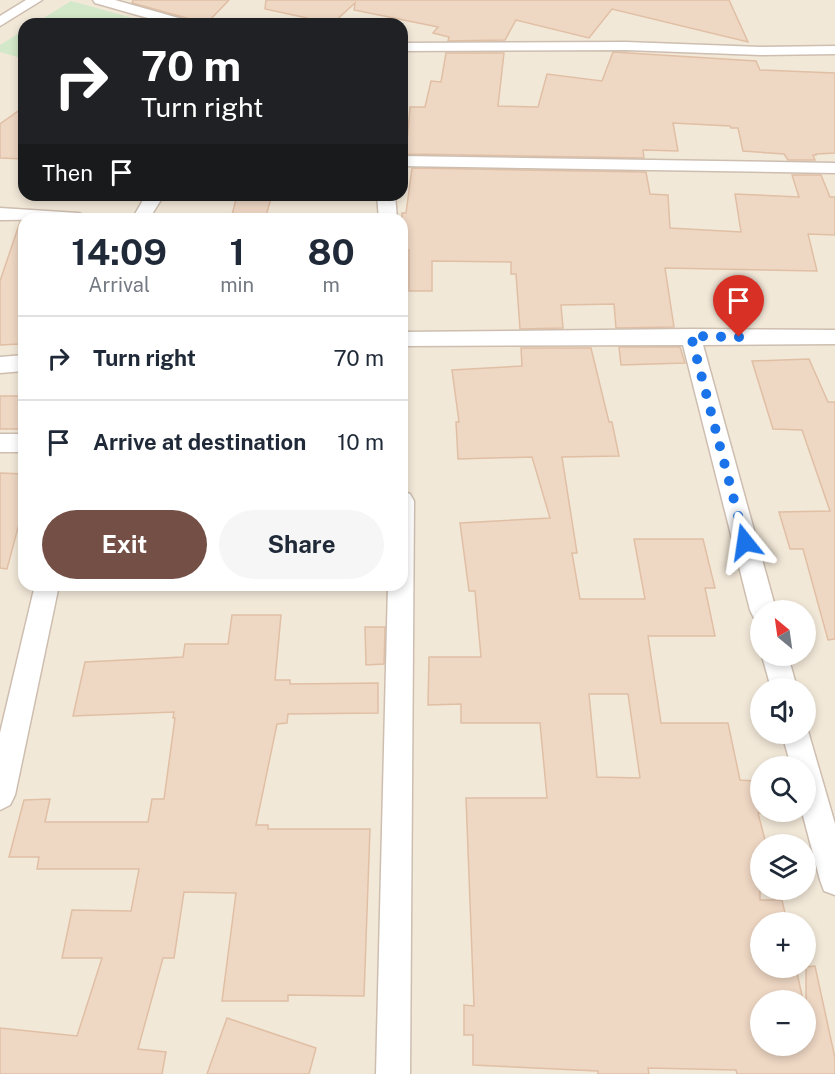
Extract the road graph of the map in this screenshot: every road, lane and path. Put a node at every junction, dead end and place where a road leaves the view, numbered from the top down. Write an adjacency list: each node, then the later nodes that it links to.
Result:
1 (35, 0): 4 (street)
2 (100, 0): 3 (street)
3 (163, 18)
4 (0, 22)
5 (408, 47): 6 (street)
6 (835, 50)
7 (408, 161): 8 (street)
8 (835, 168)
9 (0, 214): 10 (street)
10 (18, 215)
11 (691, 336): 12 (street); 13 (street); 20 (street)
12 (835, 337)
13 (408, 339)
14 (18, 363): 15 (street)
15 (0, 364)
16 (0, 443): 17 (street)
17 (18, 443)
18 (46, 591): 21 (street)
19 (401, 591): 24 (street)
20 (760, 600)
21 (0, 795)
22 (816, 809): 23 (street)
23 (835, 880)
24 (393, 1074)

